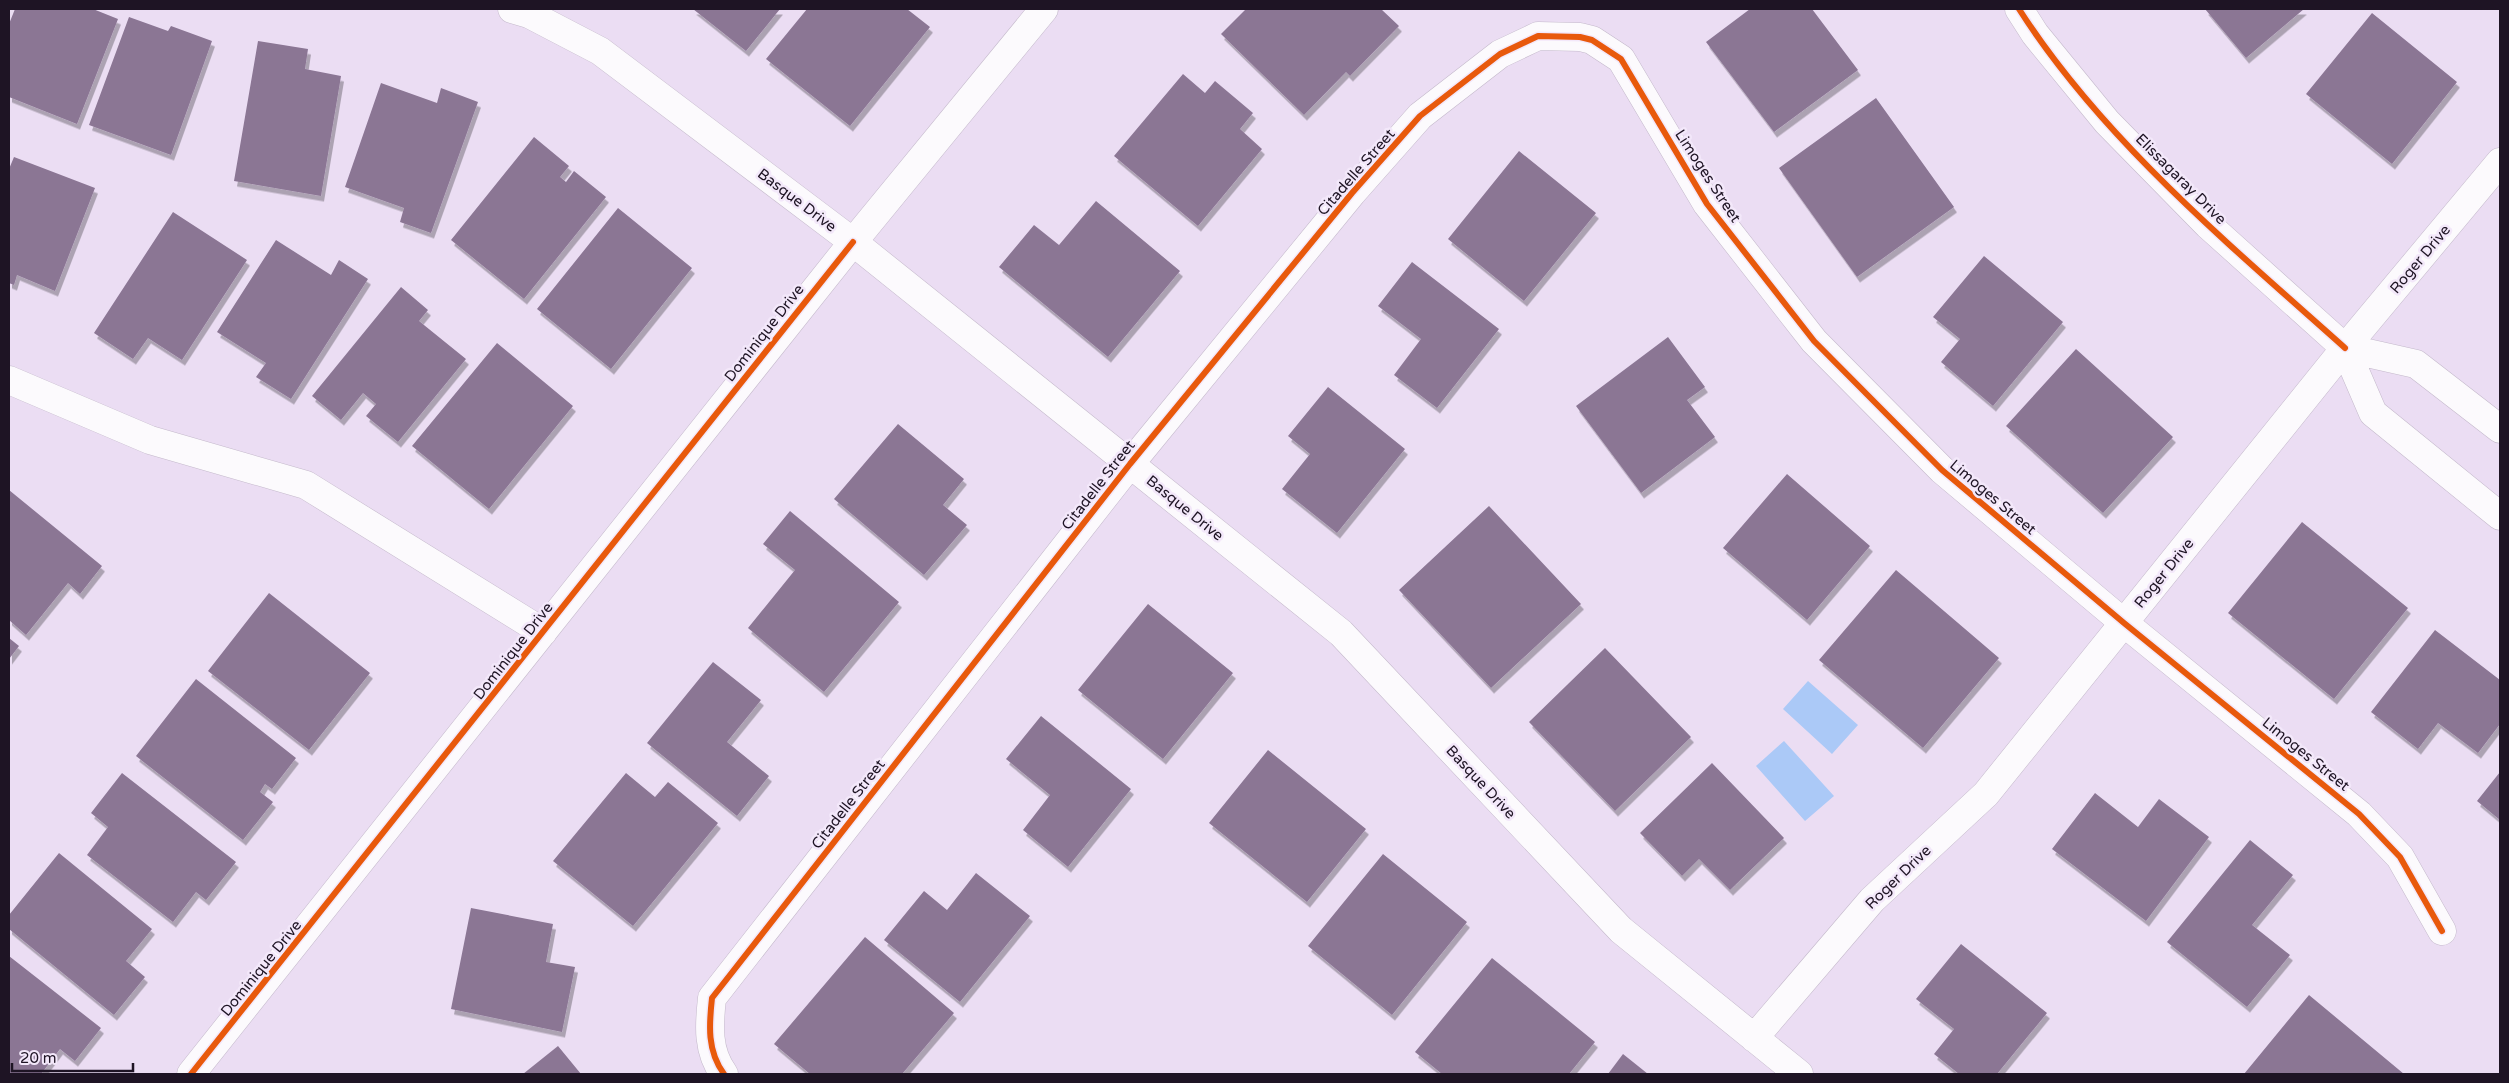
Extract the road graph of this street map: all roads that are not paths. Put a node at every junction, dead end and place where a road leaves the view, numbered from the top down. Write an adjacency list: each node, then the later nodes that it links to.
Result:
1 (512, 9): 6 (street, Basque Drive)
2 (1044, 9): 6 (street, Dominique Drive)
3 (2019, 9): 7 (street, Elissagaray Drive)
4 (1580, 37): 10 (street, Citadelle Street); 12 (street, Limoges Street)
5 (2500, 162): 7 (street, Roger Drive)
6 (853, 242): 10 (street, Basque Drive); 13 (street, Dominique Drive)
7 (2345, 348): 9 (street, Elissagaray Drive); 11 (street, Elissagaray Drive); 12 (street, Roger Drive)
8 (9, 380): 13 (street)
9 (2500, 429)
10 (1130, 464): 15 (street, Basque Drive); 17 (street, Citadelle Street)
11 (2500, 516)
12 (2124, 623): 14 (street, Limoges Street); 15 (street, Roger Drive)
13 (543, 632): 16 (street, Dominique Drive)
14 (2442, 931)
15 (1754, 1038): 18 (street, Basque Drive)
16 (191, 1074)
17 (724, 1074)
18 (1799, 1074)

